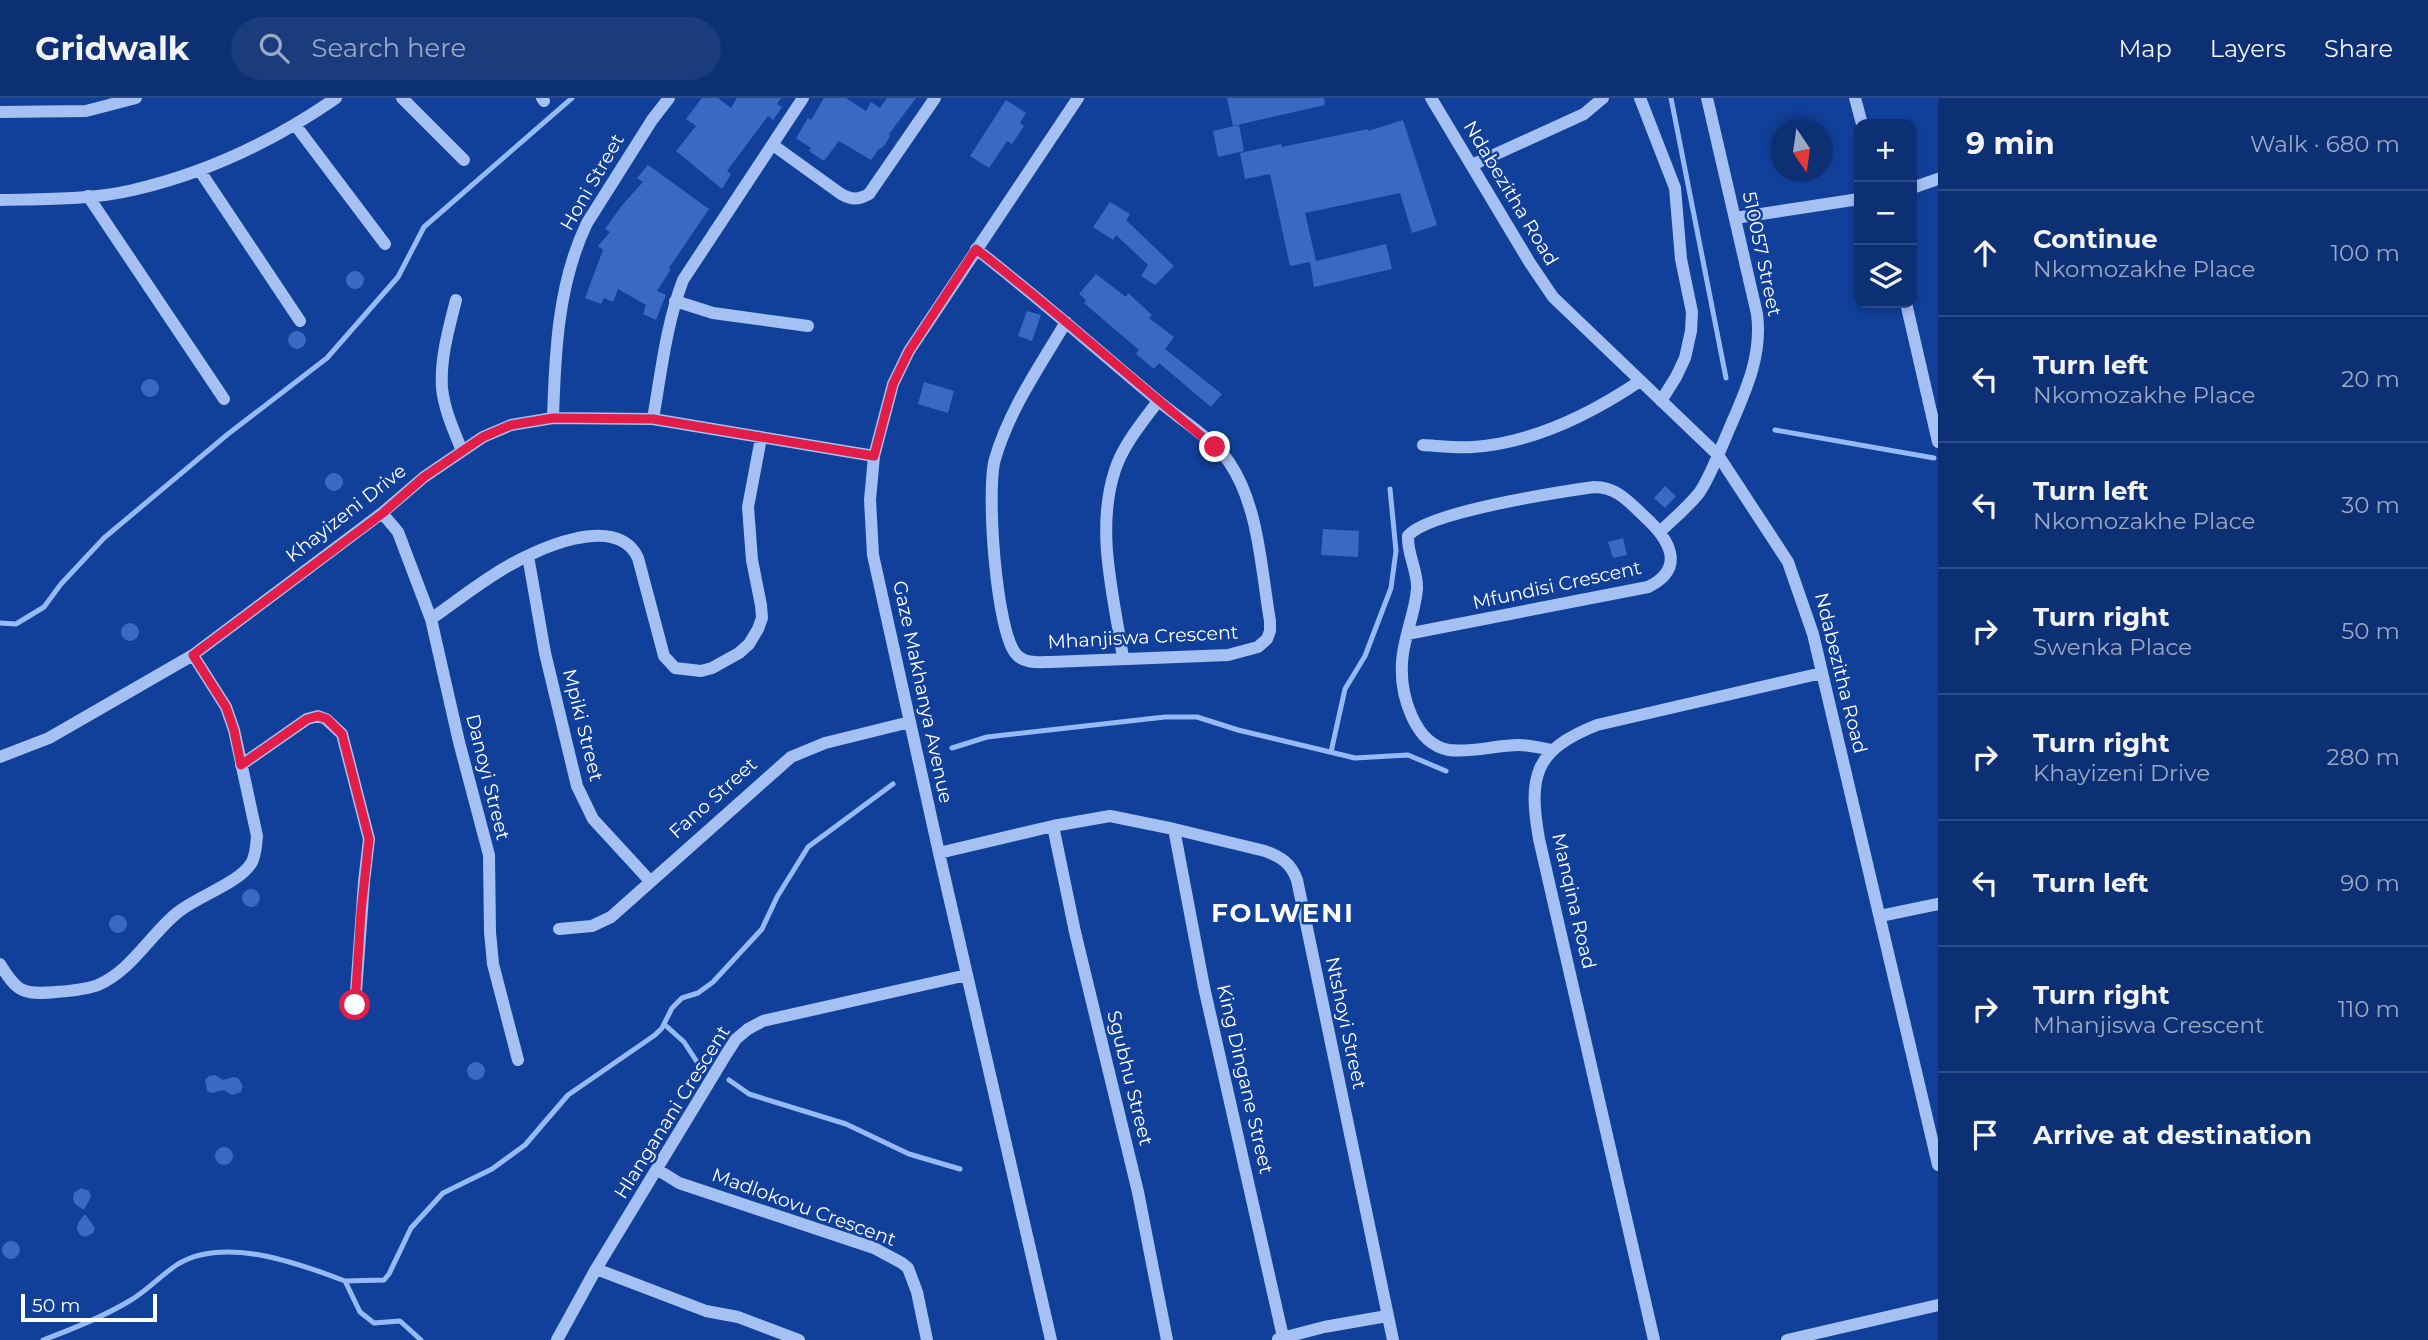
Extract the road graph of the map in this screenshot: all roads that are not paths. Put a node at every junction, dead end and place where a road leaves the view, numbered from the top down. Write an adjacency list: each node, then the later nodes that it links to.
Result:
1 (136, 98): 13 (street)
2 (336, 98): 15 (street)
3 (402, 98): 17 (street)
4 (670, 98): 38 (street, Honi Street)
5 (803, 98): 16 (street)
6 (935, 98): 16 (street)
7 (1078, 98): 27 (street, Gaze Makhanya Avenue)
8 (1431, 98): 18 (street, Ndabezitha Road)
9 (1603, 98): 18 (street)
10 (1640, 98): 37 (street)
11 (1707, 98): 25 (street, 510057 Street)
12 (1855, 98): 14 (street)
13 (0, 112)
14 (1861, 119)
15 (296, 126): 19 (street); 26 (street)
16 (773, 145): 29 (street)
17 (464, 160)
18 (1472, 165): 34 (street, Ndabezitha Road)
19 (200, 171): 22 (street); 31 (street)
20 (1938, 179): 21 (street)
21 (1917, 186)
22 (88, 196): 23 (street); 35 (street)
23 (0, 200)
24 (1854, 200): 25 (street)
25 (1735, 218): 44 (street, 510057 Street)
26 (385, 244)
27 (976, 249): 32 (street, Mhanjiswa Crescent); 45 (street, Gaze Makhanya Avenue)
28 (456, 300): 43 (street)
29 (675, 301): 33 (street); 39 (street)
30 (1907, 308): 41 (street)
31 (300, 321)
32 (1066, 322): 36 (street, Mhanjiswa Crescent); 52 (street, Mhanjiswa Crescent)
33 (808, 326)
34 (1640, 381): 37 (street, Ndabezitha Road); 42 (street)
35 (224, 399)
36 (1158, 401): 52 (street); 52 (street, Mhanjiswa Crescent)
37 (1661, 401): 44 (street, Ndabezitha Road)
38 (553, 418): 39 (street, Khayizeni Drive); 43 (street, Khayizeni Drive)
39 (653, 419): 40 (street, Khayizeni Drive)
40 (761, 438): 45 (street, Khayizeni Drive); 48 (street)
41 (1938, 442)
42 (1423, 445)
43 (462, 451): 46 (street, Khayizeni Drive)
44 (1718, 455): 47 (street, 510057 Street); 53 (street, Ndabezitha Road)
45 (874, 456): 54 (street, Gaze Makhanya Avenue)
46 (383, 513): 49 (street, Danoyi Street); 51 (street, Khayizeni Drive)
47 (1661, 531): 50 (street, Mfundisi Crescent); 50 (street)
48 (528, 556): 49 (street); 61 (street, Mpiki Street)
49 (431, 619): 68 (street, Danoyi Street)
50 (1407, 634): 55 (street)
51 (193, 655): 56 (street, Khayizeni Drive); 57 (street)
52 (1123, 658)
53 (1822, 673): 55 (street); 63 (street, Ndabezitha Road)
54 (910, 722): 60 (street, Gaze Makhanya Avenue); 61 (street, Fano Street)
55 (1551, 750): 82 (street, Manqina Road)
56 (0, 757)
57 (241, 765): 65 (street); 67 (street)
58 (1054, 826): 59 (street, Ntshoyi Street); 60 (street, Ntshoyi Street); 80 (street, Sgubhu Street)
59 (1174, 829): 73 (street, Ntshoyi Street); 75 (street, King Dingane Street)
60 (939, 853): 66 (street, Gaze Makhanya Avenue)
61 (650, 880): 64 (street, Fano Street)
62 (1938, 904): 63 (street)
63 (1880, 916): 69 (street, Ndabezitha Road)
64 (559, 929)
65 (0, 964)
66 (967, 975): 70 (street, Hlanganani Crescent); 79 (street, Gaze Makhanya Avenue)
67 (355, 1005)
68 (518, 1060)
69 (1938, 1165)
70 (658, 1170): 71 (street, Hlanganani Crescent); 78 (street, Madlokovu Crescent)
71 (596, 1269): 76 (street, Hlanganani Crescent); 77 (street)
72 (1938, 1305): 74 (street)
73 (1387, 1316): 75 (street); 81 (street, Ntshoyi Street)
74 (1838, 1334): 83 (street)
75 (1280, 1339)
76 (557, 1340)
77 (800, 1340)
78 (927, 1340)
79 (1051, 1340)
80 (1167, 1340)
81 (1393, 1340)
82 (1654, 1340)
83 (1787, 1340)

